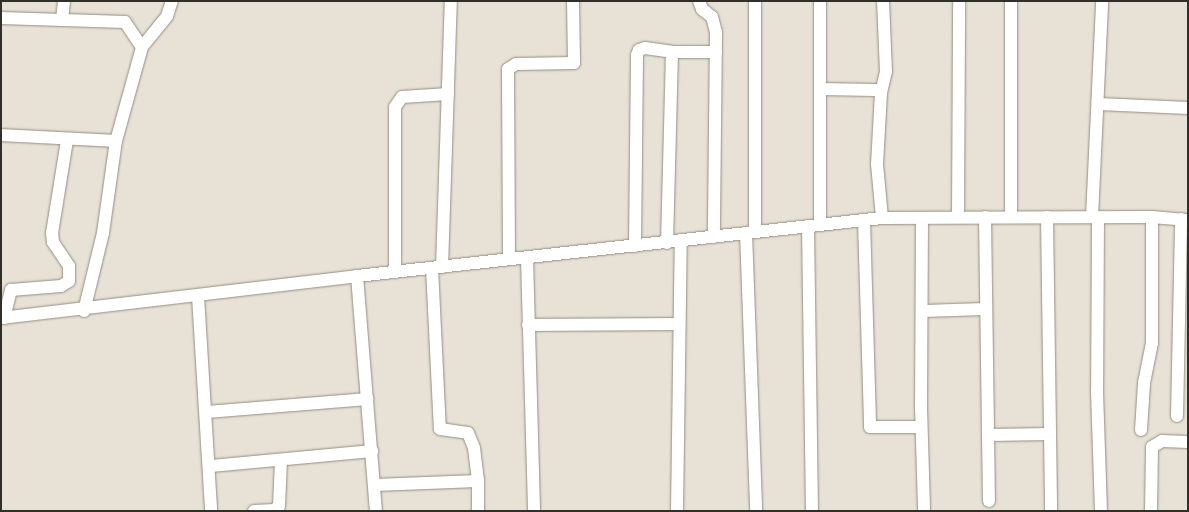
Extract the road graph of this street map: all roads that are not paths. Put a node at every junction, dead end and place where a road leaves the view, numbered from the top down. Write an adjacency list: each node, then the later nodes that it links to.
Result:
1 (64, 1): 13 (street)
2 (172, 1): 14 (street)
3 (451, 1): 19 (street)
4 (573, 1): 42 (street)
5 (699, 1): 16 (street)
6 (755, 1): 36 (street)
7 (820, 1): 17 (street)
8 (883, 1): 18 (street)
9 (959, 1): 25 (street)
10 (1011, 1): 27 (street)
11 (1102, 1): 20 (street)
12 (1, 18): 13 (street)
13 (62, 20): 14 (street)
14 (142, 47): 24 (street)
15 (672, 52): 16 (street); 39 (street); 40 (street)
16 (716, 52): 37 (street)
17 (820, 89): 18 (street); 35 (street)
18 (881, 93): 31 (street)
19 (448, 94): 43 (street); 44 (street)
20 (1099, 104): 21 (street); 29 (street)
21 (1188, 108)
22 (1, 135): 23 (street)
23 (67, 140): 24 (street); 50 (street)
24 (116, 141): 48 (street)
25 (958, 217): 26 (street); 32 (street)
26 (985, 217): 27 (street); 47 (street)
27 (1011, 217): 28 (street)
28 (1047, 217): 29 (street); 59 (street)
29 (1095, 217): 30 (street); 78 (street)
30 (1152, 217): 34 (street); 58 (street)
31 (882, 218): 32 (street); 33 (street)
32 (922, 218): 49 (street)
33 (864, 220): 35 (street); 57 (street)
34 (1184, 220): 53 (street)
35 (814, 225): 36 (street); 75 (street)
36 (750, 232): 37 (street); 74 (street)
37 (714, 237): 38 (street)
38 (681, 241): 39 (street); 51 (street)
39 (667, 243): 40 (street)
40 (635, 246): 41 (street)
41 (527, 258): 42 (street); 52 (street)
42 (509, 259): 43 (street)
43 (437, 268): 44 (street); 65 (street)
44 (395, 272): 45 (street)
45 (357, 276): 46 (street); 54 (street)
46 (198, 296): 48 (street); 55 (street)
47 (986, 309): 49 (street); 60 (street)
48 (84, 311): 50 (street)
49 (922, 311): 57 (street)
50 (3, 318)
51 (679, 324): 52 (street); 73 (street)
52 (528, 325): 72 (street)
53 (1183, 384): 56 (street)
54 (368, 400): 55 (street); 62 (street)
55 (207, 412): 64 (street)
56 (1177, 416)
57 (922, 427): 76 (street)
58 (1141, 430)
59 (1050, 434): 60 (street); 77 (street)
60 (988, 435): 67 (street)
61 (1188, 442): 79 (street)
62 (372, 451): 63 (street); 66 (street)
63 (281, 460): 64 (street); 69 (street)
64 (211, 466): 68 (street)
65 (478, 481): 66 (street); 71 (street)
66 (375, 485): 70 (street)
67 (989, 501)
68 (211, 511)
69 (254, 511)
70 (376, 511)
71 (478, 511)
72 (534, 511)
73 (677, 511)
74 (756, 511)
75 (812, 511)
76 (924, 511)
77 (1051, 511)
78 (1101, 511)
79 (1151, 511)

